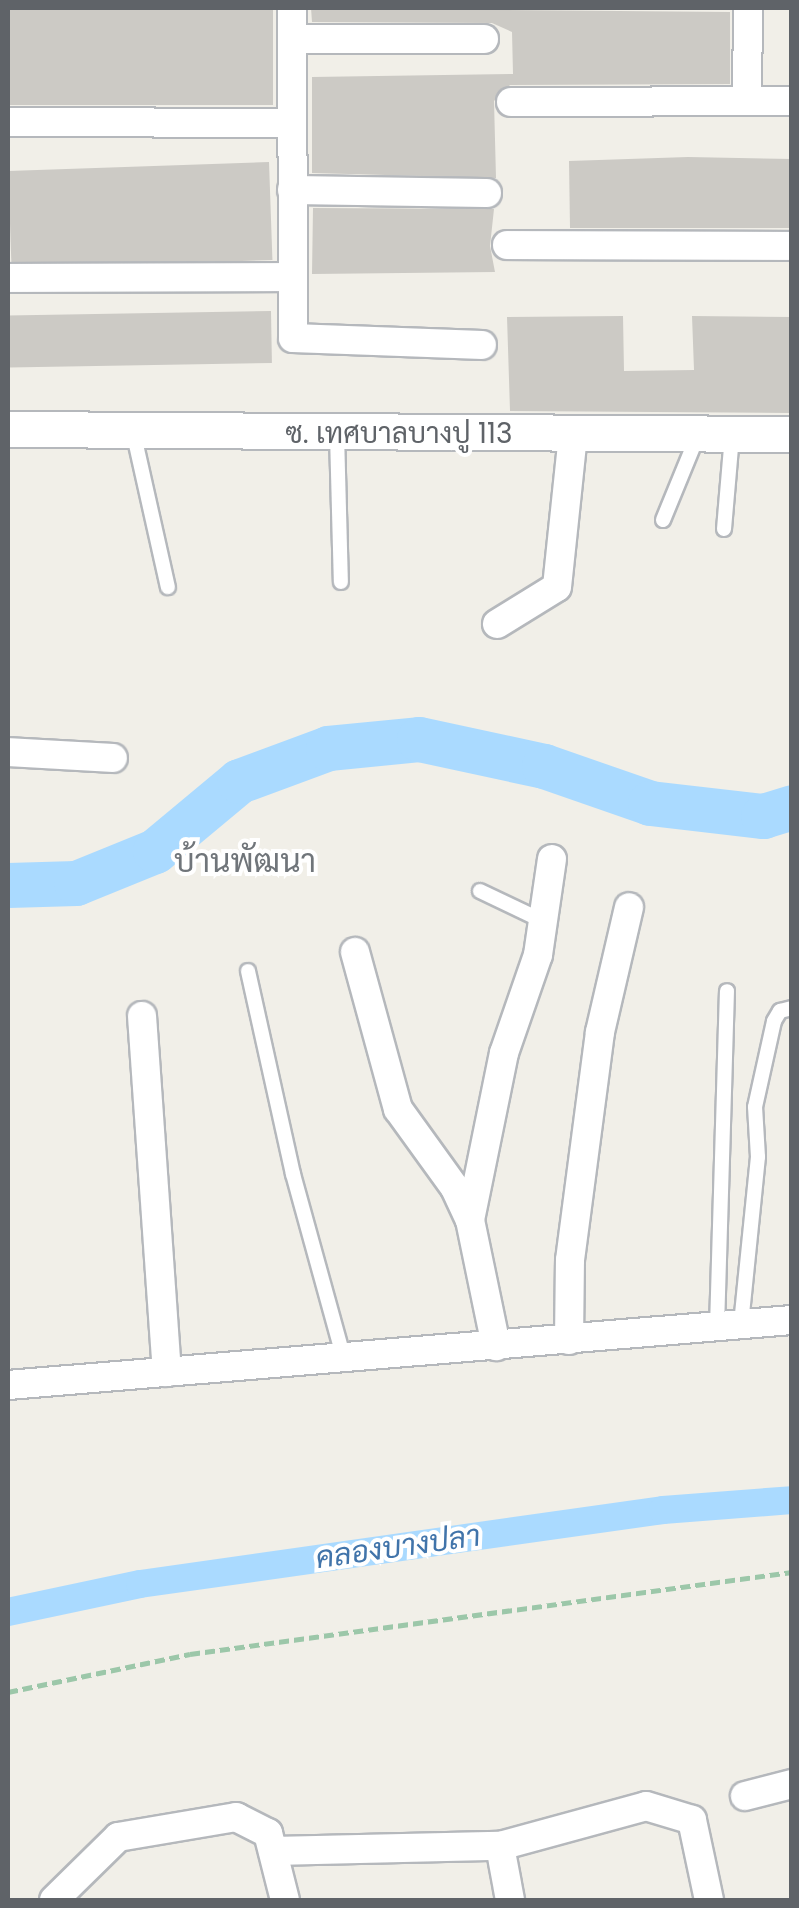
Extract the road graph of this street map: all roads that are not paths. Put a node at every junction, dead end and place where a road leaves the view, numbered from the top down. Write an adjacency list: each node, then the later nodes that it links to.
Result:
1 (292, 8): 3 (street)
2 (748, 8): 6 (street)
3 (292, 39): 4 (street); 9 (street)
4 (484, 39)
5 (511, 102): 6 (street)
6 (748, 102): 7 (street)
7 (792, 102)
8 (8, 122): 9 (street)
9 (292, 122): 10 (street)
10 (292, 190): 11 (street); 14 (street)
11 (487, 193)
12 (507, 245): 13 (street)
13 (792, 246)
14 (292, 277): 15 (street); 16 (street)
15 (8, 278)
16 (482, 345)
17 (8, 429): 18 (street, ซ. เทศบาลบางปู 113)
18 (132, 431): 19 (street, ซ. เทศบาลบางปู 113); 26 (lane)
19 (337, 434): 20 (street, ซ. เทศบาลบางปู 113); 25 (lane)
20 (573, 434): 21 (street, ซ. เทศบาลบางปู 113); 27 (street)
21 (715, 434): 22 (street, ซ. เทศบาลบางปู 113); 23 (lane); 24 (lane)
22 (792, 434)
23 (664, 520)
24 (724, 529)
25 (341, 582)
26 (168, 587)
27 (497, 624)
28 (8, 752): 29 (street)
29 (113, 758)
30 (552, 859): 33 (street)
31 (480, 892): 33 (lane)
32 (629, 907): 42 (street)
33 (543, 921): 39 (street)
34 (355, 952): 39 (street)
35 (248, 971): 44 (lane)
36 (727, 991): 41 (lane)
37 (792, 1008): 41 (lane)
38 (142, 1016): 45 (street)
39 (470, 1220): 43 (street)
40 (792, 1320): 41 (street)
41 (729, 1326): 42 (street)
42 (569, 1340): 43 (street)
43 (496, 1346): 44 (street)
44 (343, 1356): 45 (street)
45 (167, 1372): 46 (street)
46 (8, 1386)
47 (792, 1784): 48 (street)
48 (745, 1796)
49 (500, 1846): 50 (street); 53 (street); 54 (street)
50 (274, 1851): 51 (street); 52 (street)
51 (54, 1900)
52 (285, 1900)
53 (510, 1900)
54 (709, 1900)

